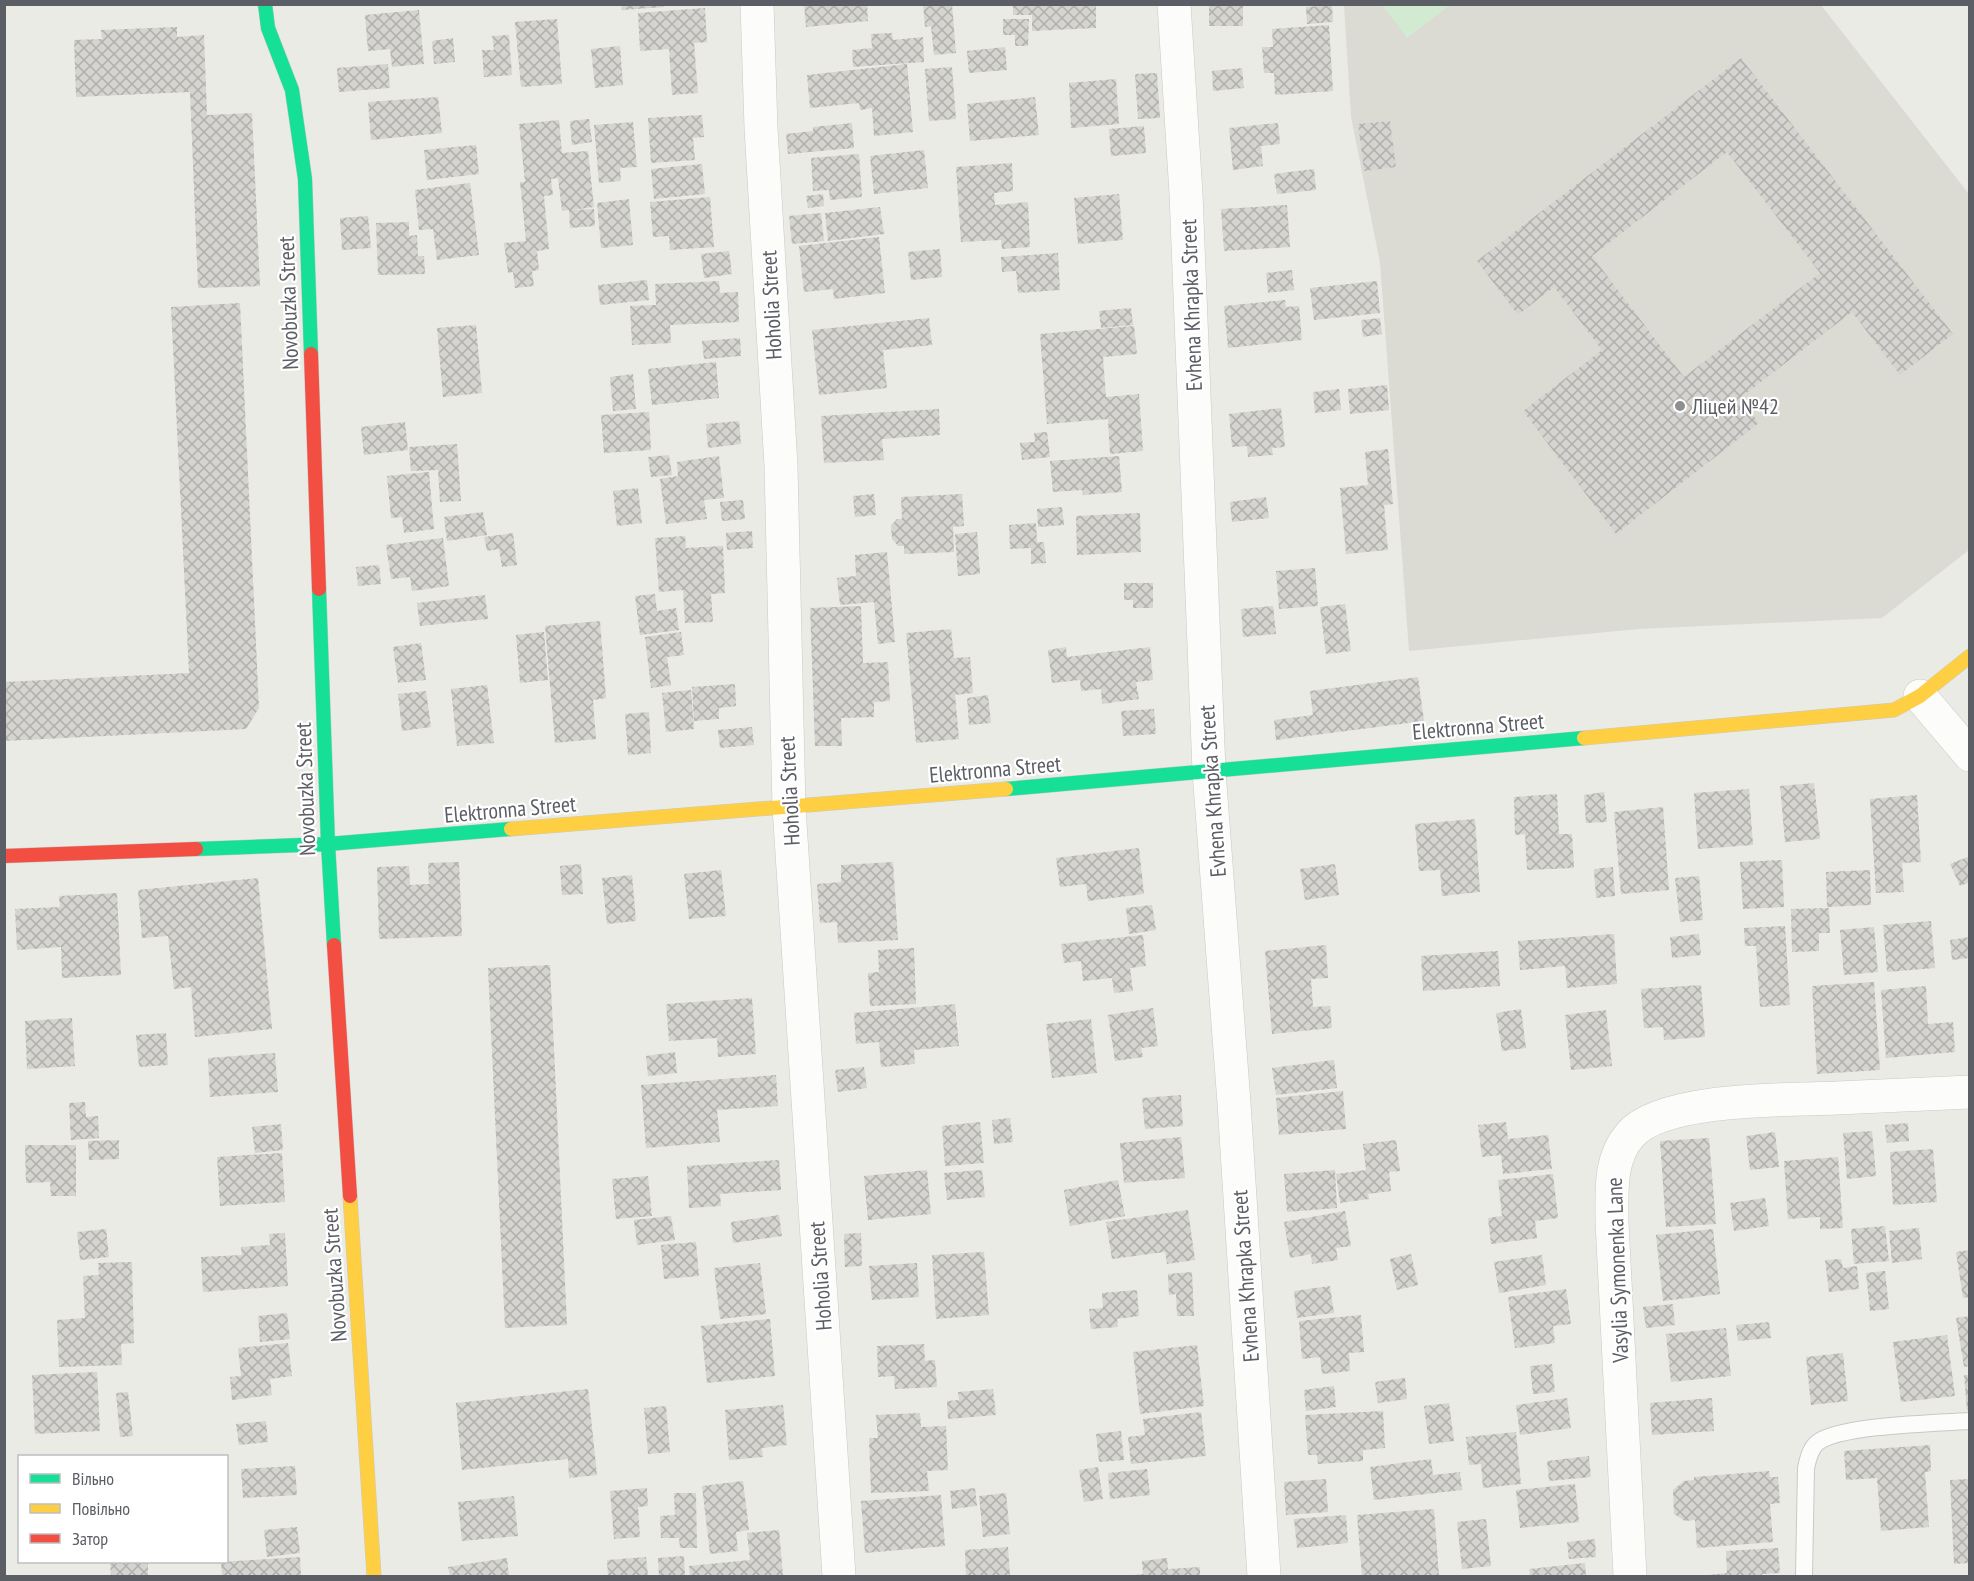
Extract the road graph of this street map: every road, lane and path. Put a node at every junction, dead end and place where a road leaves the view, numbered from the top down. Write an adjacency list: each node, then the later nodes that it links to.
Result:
1 (265, 4): 9 (street, Novobuzka Street)
2 (757, 4): 8 (street, Hoholia Street)
3 (1174, 4): 7 (street, Evhena Khrapka Street)
4 (1970, 656): 5 (street, Elektronna Street)
5 (1920, 696): 6 (street); 7 (street, Elektronna Street)
6 (1970, 755)
7 (1209, 771): 8 (street, Elektronna Street); 15 (street, Evhena Khrapka Street)
8 (789, 807): 9 (street, Elektronna Street); 14 (street, Hoholia Street)
9 (328, 844): 10 (street, Elektronna Street); 13 (street, Novobuzka Street)
10 (4, 856)
11 (1970, 1092): 16 (street, Vasylia Symonenka Lane)
12 (1970, 1421): 17 (lane)
13 (374, 1576)
14 (839, 1576)
15 (1264, 1576)
16 (1630, 1576)
17 (1804, 1576)

